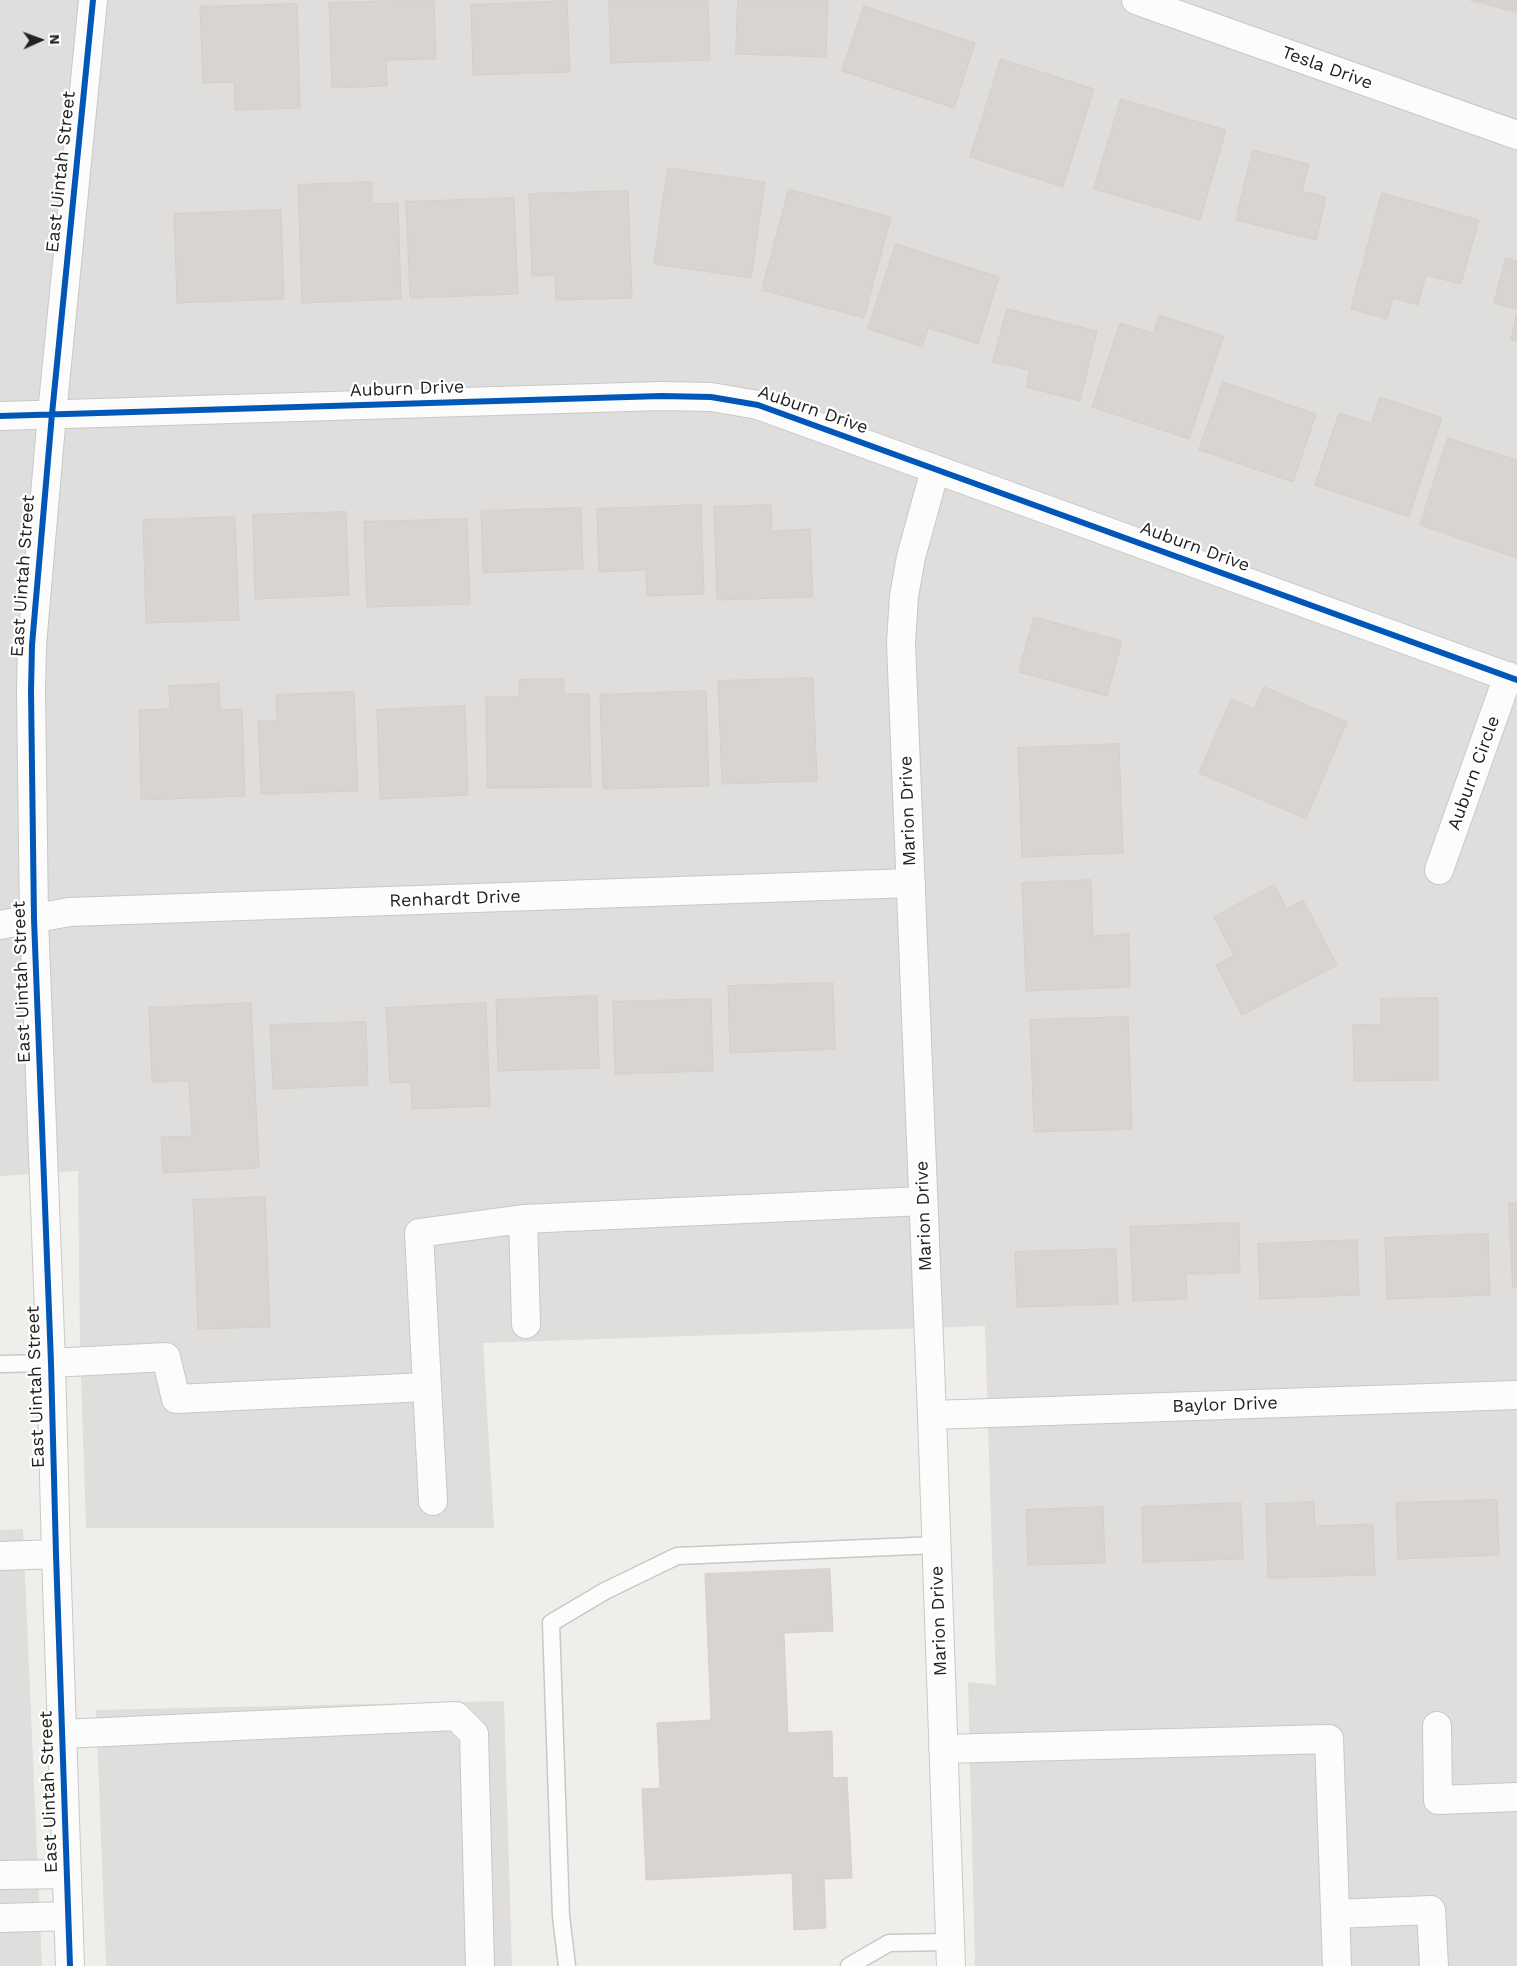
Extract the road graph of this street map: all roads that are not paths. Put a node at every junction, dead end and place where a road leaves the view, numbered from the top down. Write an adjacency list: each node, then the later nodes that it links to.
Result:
1 (93, 0): 4 (street, East Uintah Street)
2 (1136, 0): 3 (street, Tesla Drive)
3 (1517, 135)
4 (52, 414): 5 (street, Auburn Drive); 6 (street, Auburn Drive); 10 (street, East Uintah Street)
5 (0, 416)
6 (935, 470): 7 (street, Auburn Drive); 9 (street, Marion Drive)
7 (1513, 678): 8 (street, Auburn Circle)
8 (1439, 870)
9 (911, 883): 10 (street, Renhardt Drive); 12 (street, Marion Drive)
10 (34, 919): 11 (street, Renhardt Drive); 15 (street, East Uintah Street)
11 (0, 925)
12 (923, 1201): 13 (street); 19 (street, Marion Drive)
13 (523, 1218): 14 (street); 17 (street)
14 (526, 1324)
15 (52, 1363): 16 (lane); 17 (street); 22 (street, East Uintah Street)
16 (0, 1364)
17 (427, 1387): 20 (street)
18 (1517, 1396): 19 (street, Baylor Drive)
19 (932, 1415): 21 (street, Marion Drive)
20 (432, 1501)
21 (937, 1545): 26 (street, Marion Drive); 36 (lane)
22 (56, 1554): 23 (street); 25 (street, East Uintah Street)
23 (0, 1556)
24 (1436, 1726): 27 (street)
25 (62, 1734): 28 (street, East Uintah Street); 35 (street)
26 (943, 1749): 30 (street); 33 (street, Marion Drive)
27 (1517, 1797)
28 (67, 1874): 29 (street); 31 (street, East Uintah Street)
29 (0, 1875)
30 (1336, 1914): 38 (street); 39 (street)
31 (68, 1916): 32 (street); 34 (street, East Uintah Street)
32 (0, 1918)
33 (950, 1954): 37 (lane)
34 (70, 1966)
35 (480, 1966)
36 (568, 1966)
37 (849, 1966)
38 (1337, 1966)
39 (1434, 1966)

